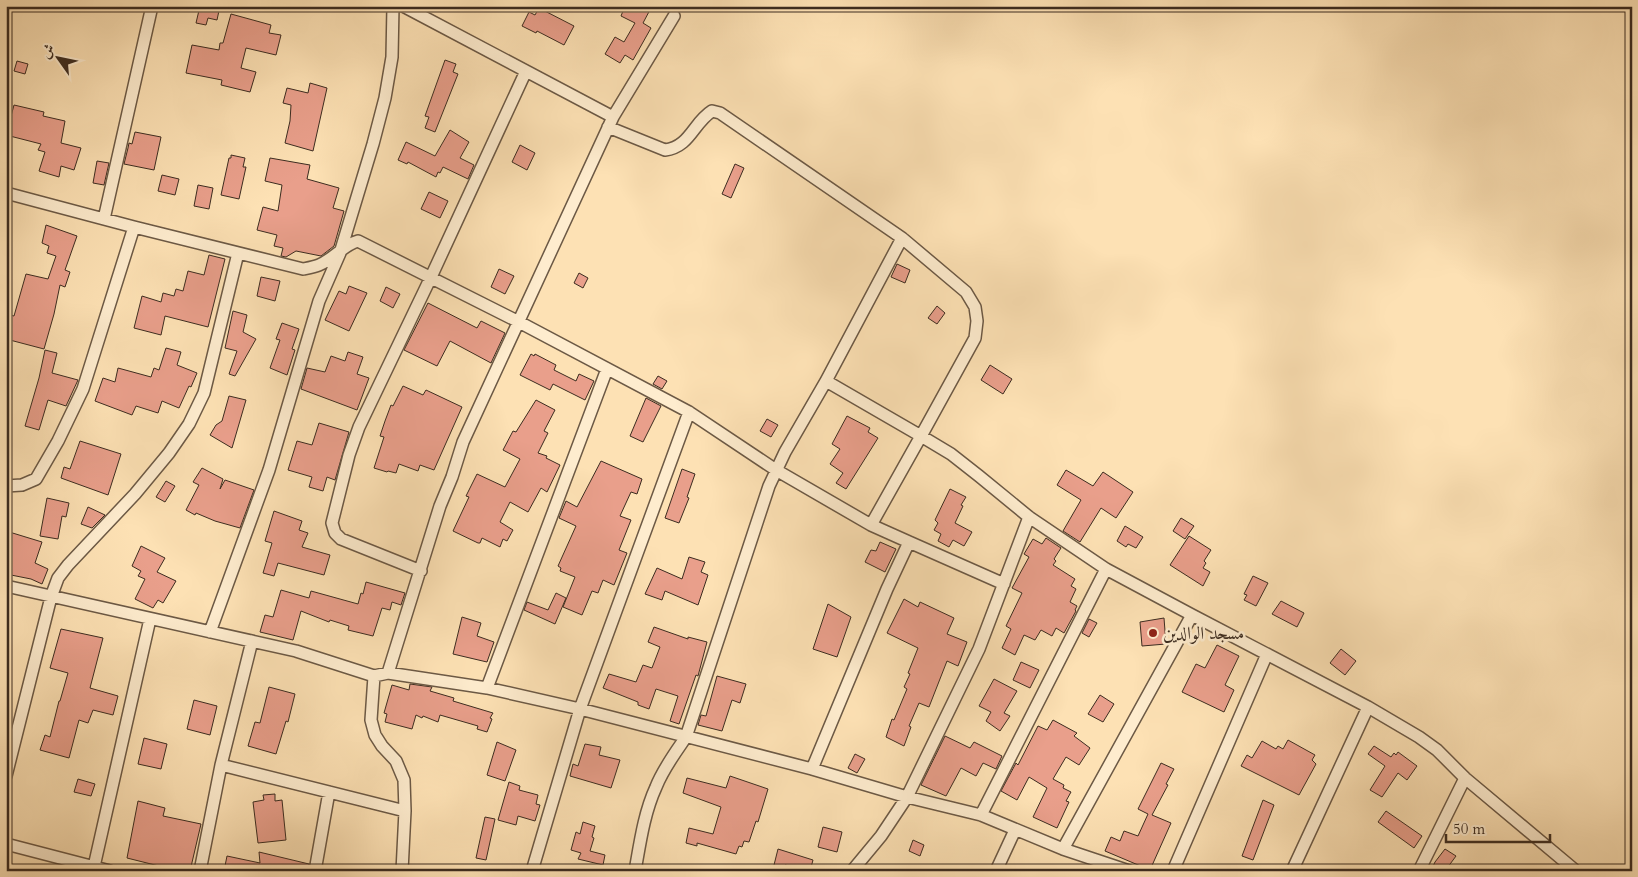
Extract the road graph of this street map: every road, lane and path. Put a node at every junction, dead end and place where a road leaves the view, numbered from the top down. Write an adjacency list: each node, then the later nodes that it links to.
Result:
1 (152, 6): 8 (street)
2 (393, 6): 11 (street)
3 (403, 6): 5 (street)
4 (674, 16): 6 (street)
5 (526, 71): 6 (street); 13 (street)
6 (611, 122): 10 (street); 14 (street)
7 (6, 193): 8 (street)
8 (104, 219): 9 (street)
9 (134, 227): 12 (street); 20 (street)
10 (902, 238): 16 (street); 18 (street)
11 (340, 252): 12 (street); 13 (street); 31 (street)
12 (238, 253): 28 (street)
13 (431, 278): 14 (street); 25 (street)
14 (520, 322): 15 (street); 25 (street)
15 (607, 368): 17 (street); 36 (street)
16 (826, 381): 18 (street); 19 (street)
17 (689, 412): 19 (street); 38 (street)
18 (921, 436): 21 (street); 22 (street)
19 (776, 470): 22 (street); 39 (street)
20 (6, 486)
21 (1029, 517): 24 (street); 26 (street)
22 (871, 525): 23 (street)
23 (909, 542): 26 (street); 41 (street)
24 (1106, 568): 29 (street); 47 (street)
25 (421, 571): 34 (street)
26 (1004, 584): 45 (street)
27 (6, 586): 28 (street)
28 (51, 597): 30 (street); 42 (street)
29 (1192, 615): 33 (street); 50 (street)
30 (150, 619): 31 (street); 52 (street)
31 (210, 632): 32 (street)
32 (252, 641): 35 (street); 40 (street)
33 (1267, 654): 37 (street); 62 (street)
34 (388, 673): 35 (street); 36 (street)
35 (374, 676): 46 (street)
36 (487, 688): 38 (street)
37 (1368, 707): 43 (street); 63 (street)
38 (580, 709): 39 (street); 57 (street)
39 (686, 737): 41 (street); 58 (street)
40 (221, 765): 44 (street); 54 (street)
41 (812, 769): 45 (street)
42 (6, 776)
43 (1465, 778): 64 (street); 65 (street)
44 (329, 792): 46 (street); 55 (street)
45 (907, 798): 47 (street); 59 (street)
46 (405, 811): 56 (street)
47 (981, 815): 48 (street)
48 (1016, 830): 50 (street); 60 (street)
49 (6, 844): 52 (street)
50 (1063, 849): 51 (street)
51 (1114, 868): 61 (street)
52 (93, 869): 53 (street)
53 (110, 871)
54 (200, 871)
55 (315, 871)
56 (402, 871)
57 (532, 871)
58 (635, 871)
59 (852, 871)
60 (996, 871)
61 (1129, 871)
62 (1173, 871)
63 (1292, 871)
64 (1420, 871)
65 (1576, 871)

